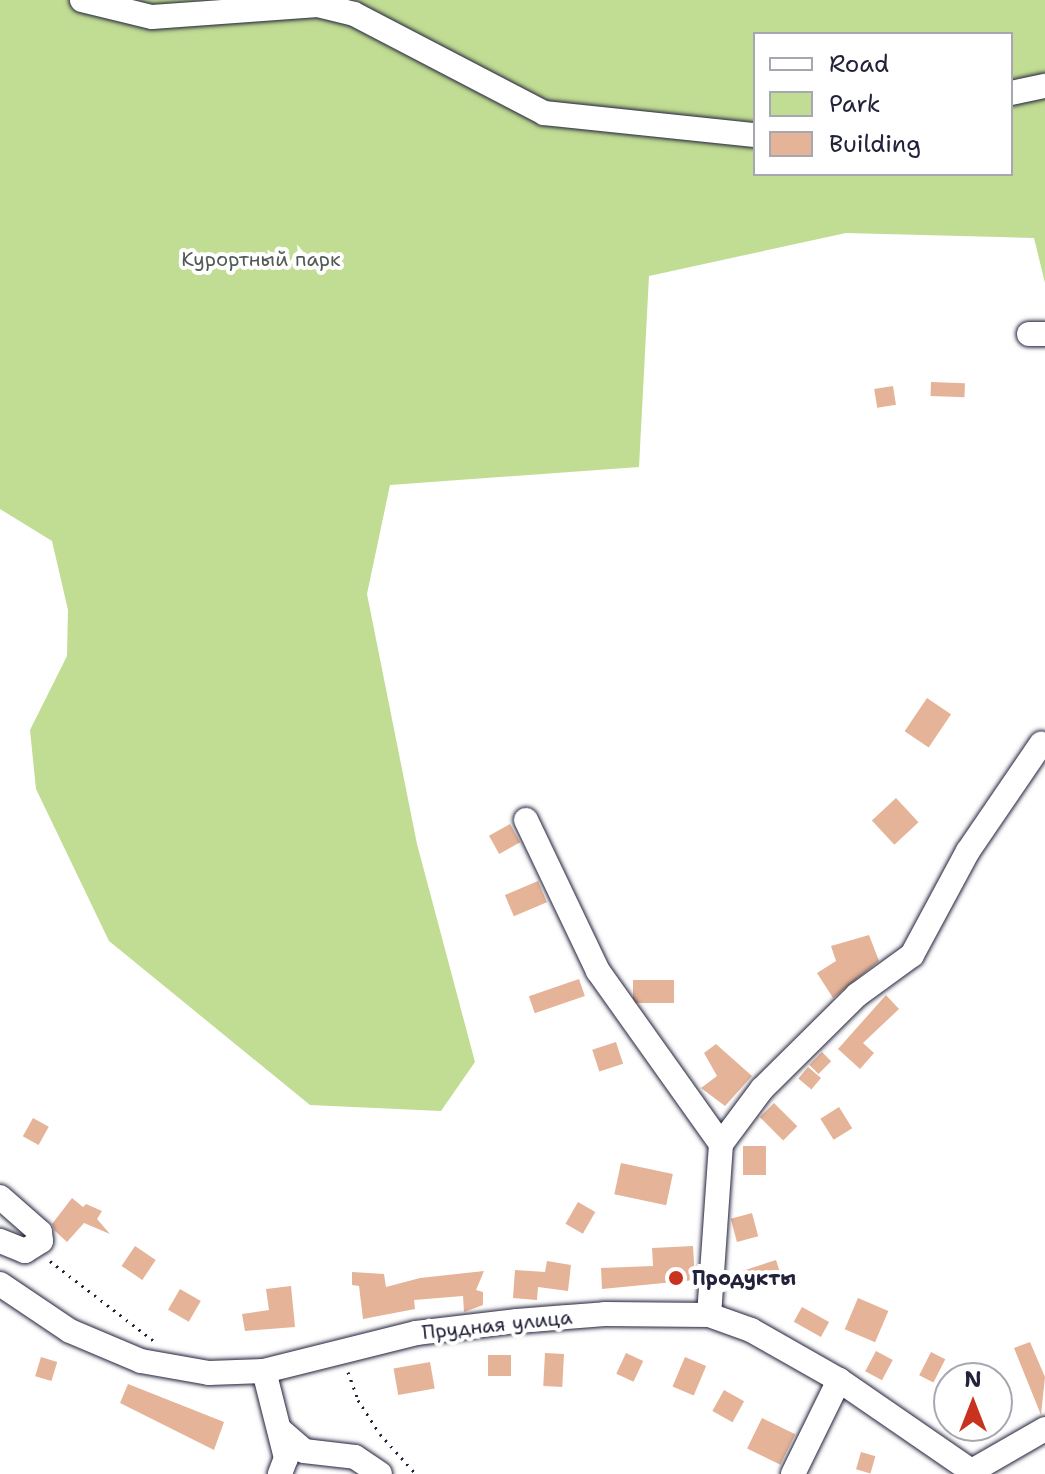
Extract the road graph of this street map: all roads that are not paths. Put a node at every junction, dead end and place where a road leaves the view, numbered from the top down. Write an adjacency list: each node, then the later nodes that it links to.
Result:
1 (82, 0): 4 (street)
2 (1045, 86): 3 (street)
3 (1013, 93)
4 (753, 135)
5 (1041, 744): 7 (street)
6 (526, 820): 7 (street)
7 (721, 1144): 11 (street)
8 (0, 1197): 9 (street)
9 (0, 1241)
10 (0, 1284): 12 (street, Прудная улица)
11 (709, 1315): 12 (street, Прудная улица); 13 (street, Прудная улица)
12 (264, 1371): 14 (street)
13 (839, 1380): 16 (street, Прудная улица); 19 (street)
14 (279, 1429): 17 (street); 18 (street)
15 (1045, 1429): 16 (street)
16 (974, 1472)
17 (280, 1474)
18 (380, 1474)
19 (793, 1474)

